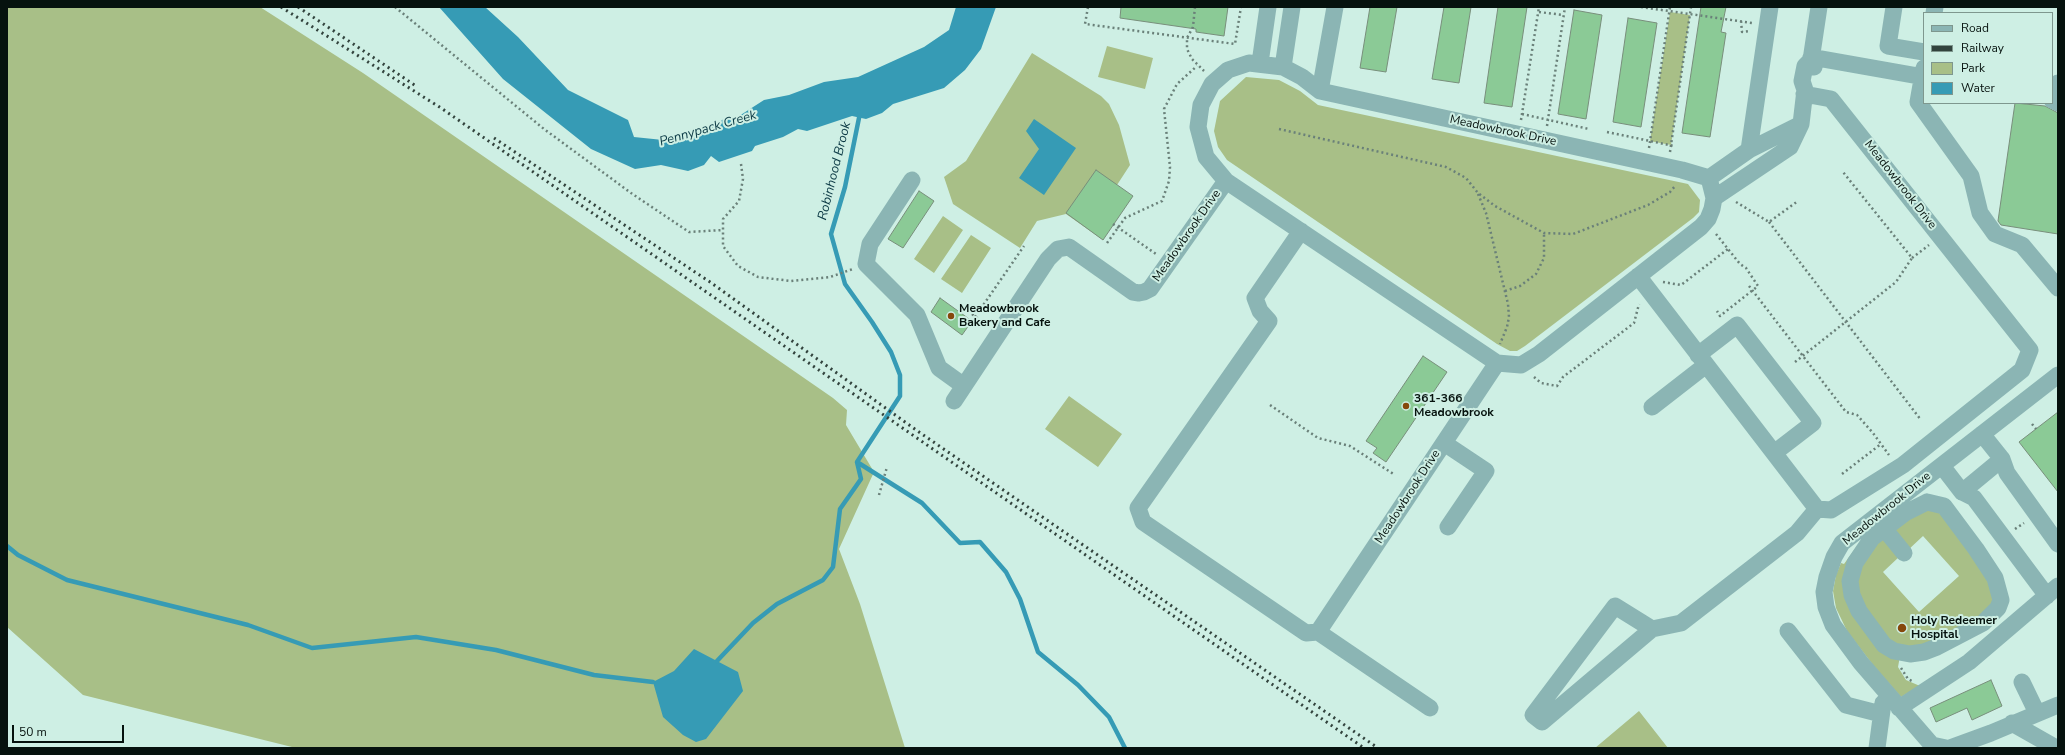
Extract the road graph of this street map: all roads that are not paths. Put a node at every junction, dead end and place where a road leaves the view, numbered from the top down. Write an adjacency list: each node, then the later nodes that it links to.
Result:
1 (1268, 7): 9 (street)
2 (1292, 7): 10 (street)
3 (1335, 7): 12 (street)
4 (1770, 7): 15 (street)
5 (1819, 7): 8 (street)
6 (1894, 7): 7 (street)
7 (1923, 52)
8 (1811, 59): 11 (street); 13 (street)
9 (1260, 63): 10 (street, Meadowbrook Drive); 18 (street, Meadowbrook Drive)
10 (1283, 67): 12 (street, Meadowbrook Drive)
11 (1923, 74): 22 (street)
12 (1320, 91): 16 (street, Meadowbrook Drive)
13 (1804, 92): 14 (street); 35 (street, Meadowbrook Drive)
14 (1801, 124): 15 (street); 19 (street)
15 (1749, 150): 16 (street)
16 (1709, 178): 19 (street, Meadowbrook Drive)
17 (912, 180): 26 (street)
18 (1226, 181): 20 (street, Meadowbrook Drive); 26 (street, Meadowbrook Drive)
19 (1718, 196): 21 (street, Meadowbrook Drive)
20 (1301, 231): 24 (street, Meadowbrook Drive); 43 (street)
21 (1638, 276): 23 (street); 24 (street, Meadowbrook Drive)
22 (2058, 288)
23 (1702, 360): 28 (street); 31 (street); 31 (street)
24 (1497, 363): 30 (street, Meadowbrook Drive)
25 (2057, 379): 29 (street, Meadowbrook Drive)
26 (964, 386): 27 (street, Meadowbrook Drive)
27 (954, 401)
28 (1652, 407)
29 (1982, 434): 32 (street); 33 (street, Meadowbrook Drive)
30 (1444, 443): 37 (street); 43 (street, Meadowbrook Drive)
31 (1774, 453): 35 (street)
32 (2002, 459): 34 (street); 38 (street)
33 (1942, 466): 34 (street); 36 (street, Meadowbrook Drive)
34 (1962, 492): 40 (street)
35 (1817, 509): 41 (street)
36 (1879, 524): 36 (street); 39 (street); 45 (street, Meadowbrook Drive)
37 (1448, 527)
38 (2058, 544)
39 (1904, 553)
40 (2052, 591): 48 (street)
41 (1652, 629): 41 (street)
42 (1788, 631): 49 (street)
43 (1318, 632): 47 (street)
44 (2022, 682): 50 (street)
45 (1884, 690): 48 (street, Meadowbrook Drive); 49 (street)
46 (2058, 705): 50 (street)
47 (1430, 708)
48 (1899, 708): 52 (street, Meadowbrook Drive)
49 (1881, 714): 53 (street)
50 (2025, 718): 51 (street); 54 (street); 55 (street)
51 (2058, 737)
52 (1937, 747)
53 (1877, 748)
54 (1950, 748)
55 (2056, 748)

